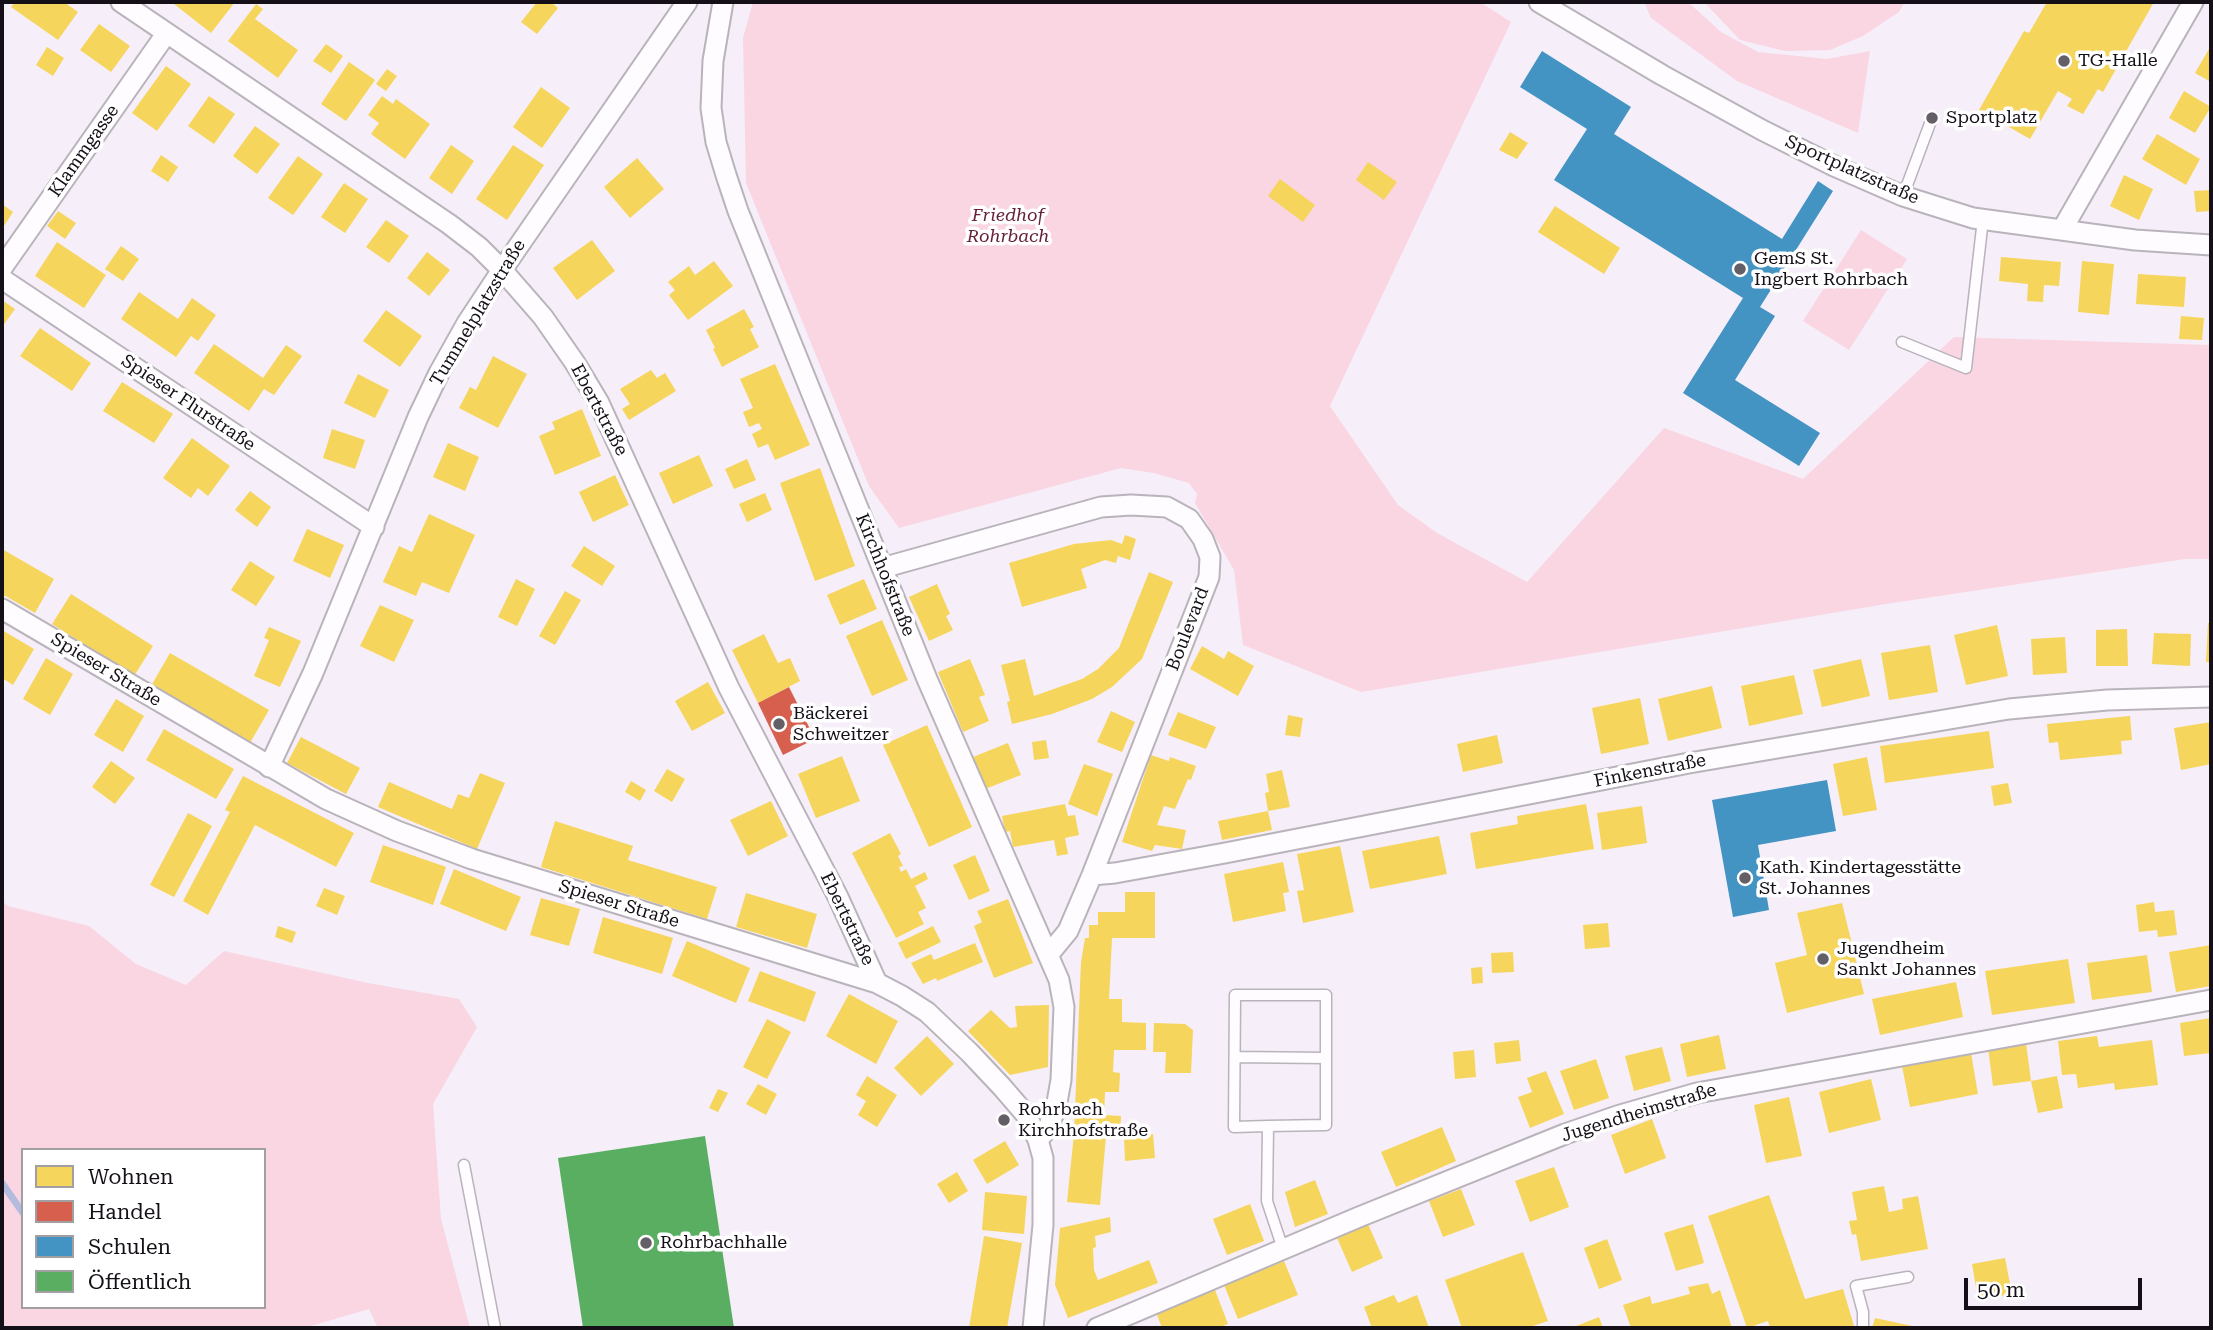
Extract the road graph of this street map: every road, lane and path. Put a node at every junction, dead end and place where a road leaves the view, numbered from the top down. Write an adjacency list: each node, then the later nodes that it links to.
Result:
1 (687, 2): 13 (street, Tummelplatzstraße)
2 (723, 2): 17 (street, Kirchhofstraße)
3 (1539, 2): 8 (street, Sportplatzstraße)
4 (2193, 2): 10 (street)
5 (126, 3): 6 (street, Ebertstraße)
6 (166, 34): 12 (street, Klammgasse); 13 (street, Ebertstraße)
7 (1932, 118): 8 (lane)
8 (1903, 196): 9 (street, Sportplatzstraße)
9 (1983, 219): 10 (street, Sportplatzstraße); 15 (lane)
10 (2063, 228): 11 (street, Sportplatzstraße)
11 (2211, 245)
12 (2, 268)
13 (502, 270): 16 (street, Tummelplatzstraße); 23 (street, Ebertstraße)
14 (2, 278): 16 (street, Spieser Flurstraße)
15 (1902, 342)
16 (374, 527): 20 (street, Tummelplatzstraße)
17 (882, 568): 21 (street, Boulevard); 22 (street, Kirchhofstraße)
18 (2, 609): 20 (street, Spieser Straße)
19 (2211, 697): 21 (street, Finkenstraße)
20 (269, 766): 23 (street, Spieser Straße)
21 (1092, 874): 22 (street, Boulevard)
22 (1049, 954): 28 (street, Kirchhofstraße)
23 (877, 983): 28 (street, Spieser Straße)
24 (2211, 1000): 30 (street, Jugendheimstraße)
25 (1235, 1057): 26 (lane); 26 (lane); 27 (lane)
26 (1326, 1058): 27 (lane)
27 (1268, 1126): 30 (lane)
28 (1038, 1140): 33 (street, Spieser Straße)
29 (464, 1166): 32 (lane)
30 (1283, 1249): 34 (street, Jugendheimstraße)
31 (1908, 1277): 35 (lane)
32 (495, 1328)
33 (1033, 1328)
34 (1097, 1328)
35 (1864, 1328)

